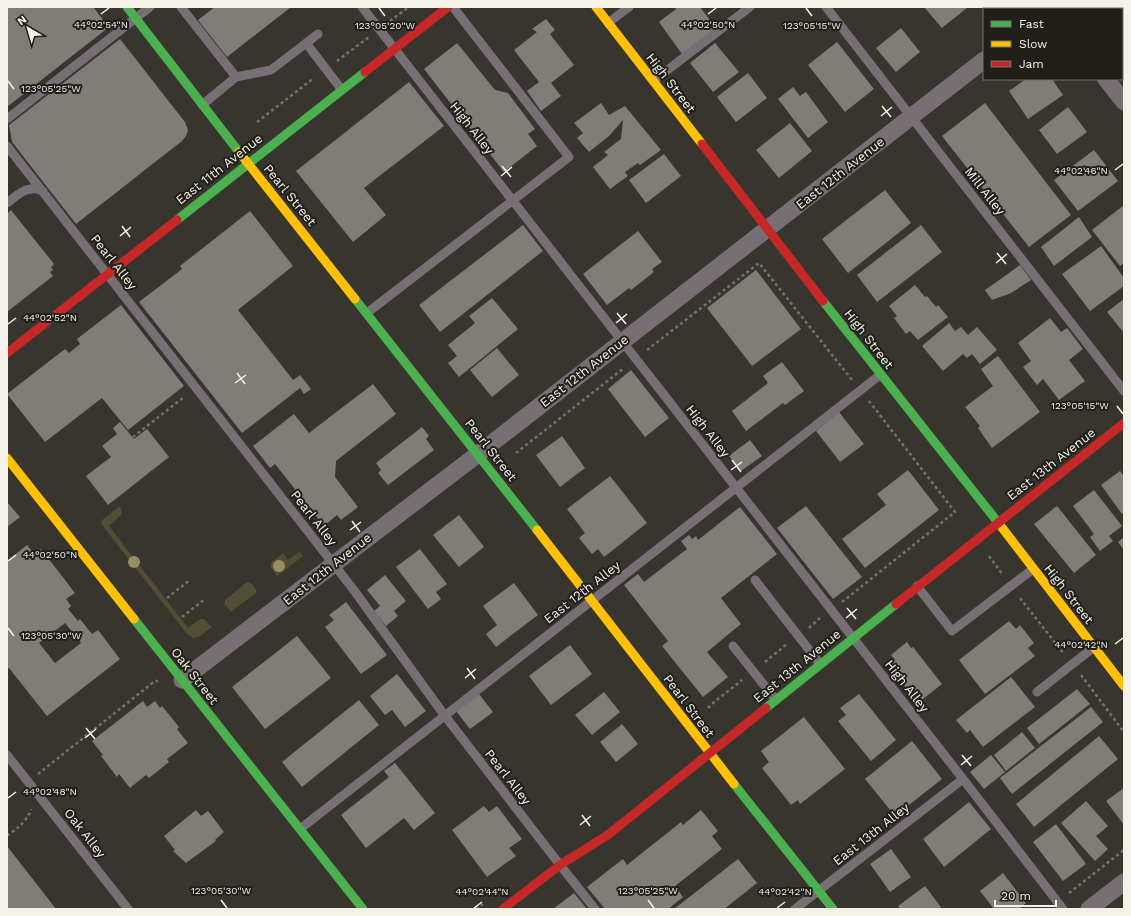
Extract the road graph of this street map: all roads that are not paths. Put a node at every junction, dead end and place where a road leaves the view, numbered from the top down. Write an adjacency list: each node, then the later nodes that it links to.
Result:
1 (127, 7): 11 (main road, Pearl Street)
2 (150, 7): 11 (lane)
3 (181, 7): 17 (lane)
4 (362, 7): 15 (lane, High Alley)
5 (448, 7): 15 (main road, East 11th Avenue)
6 (453, 7): 28 (lane)
7 (596, 7): 12 (main road, High Street)
8 (629, 7): 12 (lane)
9 (750, 7): 19 (lane)
10 (826, 7): 23 (lane, Mill Alley)
11 (136, 18): 22 (main road, Pearl Street); 24 (lane)
12 (608, 23): 19 (main road, High Street)
13 (318, 34): 14 (lane)
14 (306, 42): 17 (lane); 20 (lane)
15 (395, 49): 20 (main road, East 11th Avenue); 28 (lane, High Alley)
16 (983, 61): 23 (street, East 12th Avenue)
17 (236, 78): 22 (lane)
18 (1107, 80): 21 (street)
19 (654, 82): 30 (main road, High Street)
20 (342, 90): 26 (main road, East 11th Avenue)
21 (1124, 102)
22 (202, 105): 26 (main road, Pearl Street)
23 (911, 117): 30 (street, East 12th Avenue); 36 (lane, Mill Alley)
24 (7, 119)
25 (7, 146): 27 (lane, Pearl Alley)
26 (248, 164): 31 (main road, East 11th Avenue); 32 (main road, Pearl Street)
27 (43, 191): 29 (lane); 31 (lane, Pearl Alley)
28 (513, 201): 32 (lane); 33 (lane, High Alley)
29 (7, 202)
30 (768, 229): 33 (street, East 12th Avenue); 35 (main road, High Street)
31 (107, 274): 34 (main road, East 11th Avenue); 42 (lane, Pearl Alley)
32 (366, 313): 38 (main road, Pearl Street)
33 (622, 341): 38 (street, East 12th Avenue); 40 (lane, High Alley)
34 (7, 353)
35 (880, 375): 40 (lane, East 12th Alley); 41 (main road, High Street)
36 (1124, 391)
37 (1124, 424): 41 (main road, East 13th Avenue)
38 (478, 454): 42 (street, East 12th Avenue); 46 (main road, Pearl Street)
39 (7, 458): 51 (main road, Oak Street)
40 (736, 488): 46 (lane, East 12th Alley); 47 (lane, High Alley)
41 (998, 522): 43 (main road, High Street); 45 (main road, East 13th Avenue)
42 (334, 564): 51 (street, East 12th Avenue); 55 (lane, Pearl Alley)
43 (1033, 569): 45 (lane); 49 (main road, High Street)
44 (755, 580): 50 (lane)
45 (917, 586): 47 (main road, East 13th Avenue)
46 (592, 601): 55 (lane, East 12th Alley); 56 (main road, Pearl Street)
47 (853, 638): 50 (main road, East 13th Avenue); 58 (lane, High Alley)
48 (733, 646): 54 (lane)
49 (1094, 647): 52 (main road, High Street); 53 (lane)
50 (820, 664): 54 (main road, East 13th Avenue)
51 (182, 680): 59 (main road, Oak Street)
52 (1124, 686)
53 (1037, 692)
54 (776, 700): 56 (main road, East 13th Avenue)
55 (445, 716): 59 (lane, East 12th Alley); 60 (lane, Pearl Alley)
56 (709, 753): 60 (main road, East 13th Avenue); 62 (main road, Pearl Street)
57 (7, 755): 64 (lane, Oak Alley)
58 (963, 779): 62 (lane, East 13th Alley); 63 (lane, High Alley)
59 (300, 829): 65 (main road, Oak Street)
60 (560, 865): 66 (main road, East 13th Avenue); 67 (lane, Pearl Alley)
61 (1124, 882): 70 (street)
62 (819, 891): 68 (lane, East 13th Alley); 69 (main road, Pearl Street)
63 (1060, 905)
64 (128, 909)
65 (363, 909)
66 (503, 909)
67 (595, 909)
68 (795, 909)
69 (833, 909)
70 (1089, 909)

